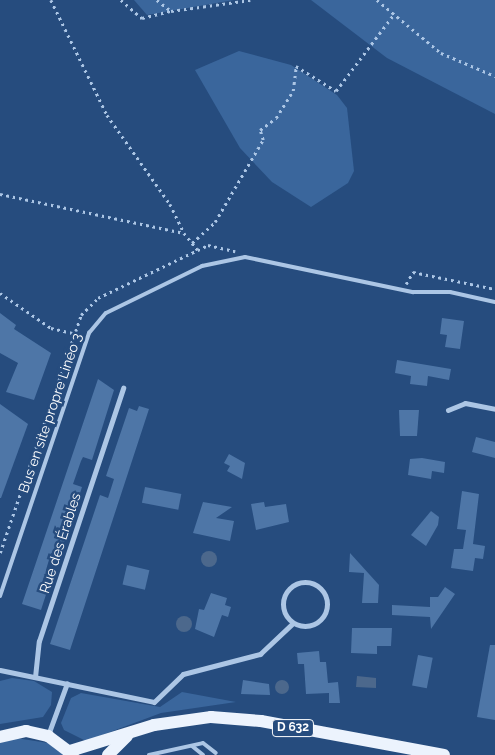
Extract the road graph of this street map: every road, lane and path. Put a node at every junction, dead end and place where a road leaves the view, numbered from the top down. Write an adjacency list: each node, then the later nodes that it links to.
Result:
1 (51, 0): 10 (path)
2 (121, 0): 6 (path)
3 (157, 0): 6 (path)
4 (250, 0): 6 (path)
5 (377, 0): 7 (path)
6 (171, 11)
7 (394, 14): 8 (path); 11 (path)
8 (495, 76)
9 (0, 194): 10 (path)
10 (184, 233): 11 (path)
11 (192, 243): 12 (path)
12 (198, 250): 13 (path); 18 (path)
13 (238, 251)
14 (403, 286): 15 (path)
15 (495, 289)
16 (0, 293): 18 (path)
17 (495, 302): 23 (lane, Bus en site propre Linéo 3)
18 (72, 333): 22 (path)
19 (123, 388): 26 (street, Rue des Érables)
20 (495, 409): 21 (street)
21 (448, 410)
22 (0, 554)
23 (0, 596)
24 (293, 622): 24 (street); 27 (street)
25 (0, 670): 26 (street)
26 (35, 677): 27 (street)
27 (66, 683): 29 (street)
28 (129, 735): 31 (main road, D 632); 33 (main road, D 632); 36 (main road, D 632)
29 (48, 736): 30 (main road); 33 (main road)
30 (0, 737)
31 (375, 744): 39 (main road, D 632); 40 (main road, D 632)
32 (192, 746): 34 (lane); 35 (lane); 38 (lane)
33 (71, 753)
34 (216, 753)
35 (160, 754): 37 (lane)
36 (108, 755)
37 (149, 755)
38 (202, 755)
39 (393, 755)
40 (441, 755)

